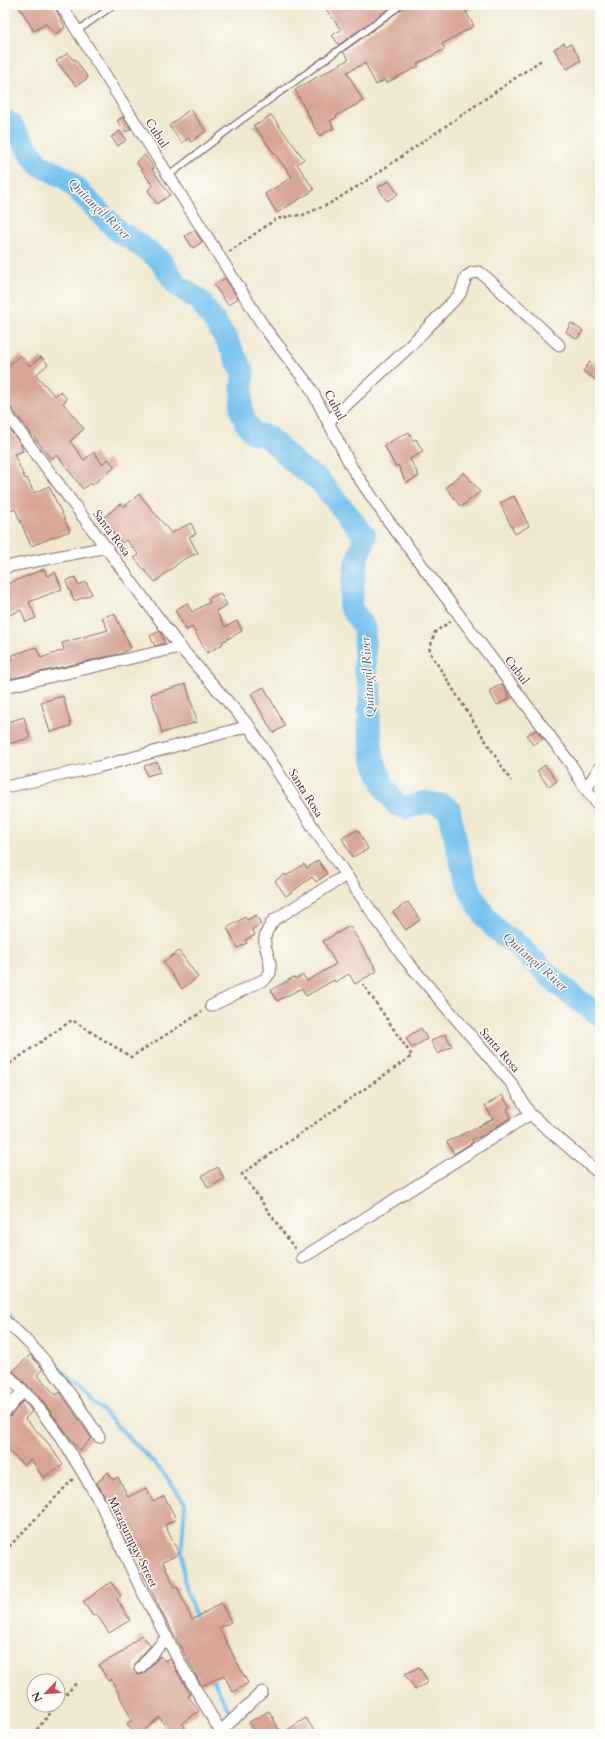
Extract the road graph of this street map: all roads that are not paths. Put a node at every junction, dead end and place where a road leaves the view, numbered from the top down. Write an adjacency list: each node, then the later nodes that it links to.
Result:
1 (61, 5): 4 (street, Cubul)
2 (114, 5): 4 (lane)
3 (401, 5): 5 (lane)
4 (77, 31): 5 (street, Cubul)
5 (168, 176): 8 (street, Cubul)
6 (559, 345): 8 (street)
7 (5, 412): 9 (street, Santa Rosa)
8 (329, 421): 17 (street, Cubul)
9 (9, 424): 10 (street, Santa Rosa)
10 (107, 547): 11 (street); 12 (street, Santa Rosa)
11 (5, 568)
12 (180, 647): 13 (street); 14 (street, Santa Rosa)
13 (5, 688)
14 (249, 726): 16 (street); 19 (street, Santa Rosa)
15 (600, 767): 17 (street)
16 (5, 787)
17 (586, 789): 18 (street, Cubul)
18 (600, 807)
19 (346, 875): 20 (street); 21 (street, Santa Rosa)
20 (211, 1006)
21 (530, 1114): 22 (street, Santa Rosa); 23 (street)
22 (600, 1174)
23 (302, 1258)
24 (5, 1321): 28 (street)
25 (5, 1373): 26 (street, Matagumpay Street)
26 (23, 1391): 27 (street); 29 (street, Matagumpay Street)
27 (5, 1412)
28 (99, 1437)
29 (167, 1637): 30 (street); 32 (street, Matagumpay Street)
30 (140, 1668)
31 (262, 1692): 32 (street)
32 (221, 1732)

